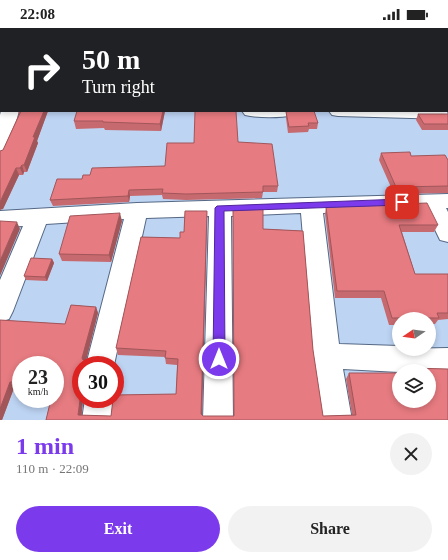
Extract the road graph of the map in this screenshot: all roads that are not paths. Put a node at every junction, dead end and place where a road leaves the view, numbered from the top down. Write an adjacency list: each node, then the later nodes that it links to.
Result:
1 (10, 112): 4 (street)
2 (375, 112): 3 (street)
3 (448, 114)
4 (2, 139)
5 (440, 201): 6 (street); 11 (street)
6 (311, 205): 7 (street); 14 (street)
7 (220, 208): 8 (street); 18 (street)
8 (137, 211): 9 (street); 13 (street)
9 (38, 218): 10 (street); 12 (street)
10 (0, 219)
11 (448, 234)
12 (0, 311)
13 (102, 356)
14 (326, 356): 15 (street); 19 (street)
15 (448, 361)
16 (99, 408): 17 (street)
17 (97, 420)
18 (218, 420)
19 (337, 420)

